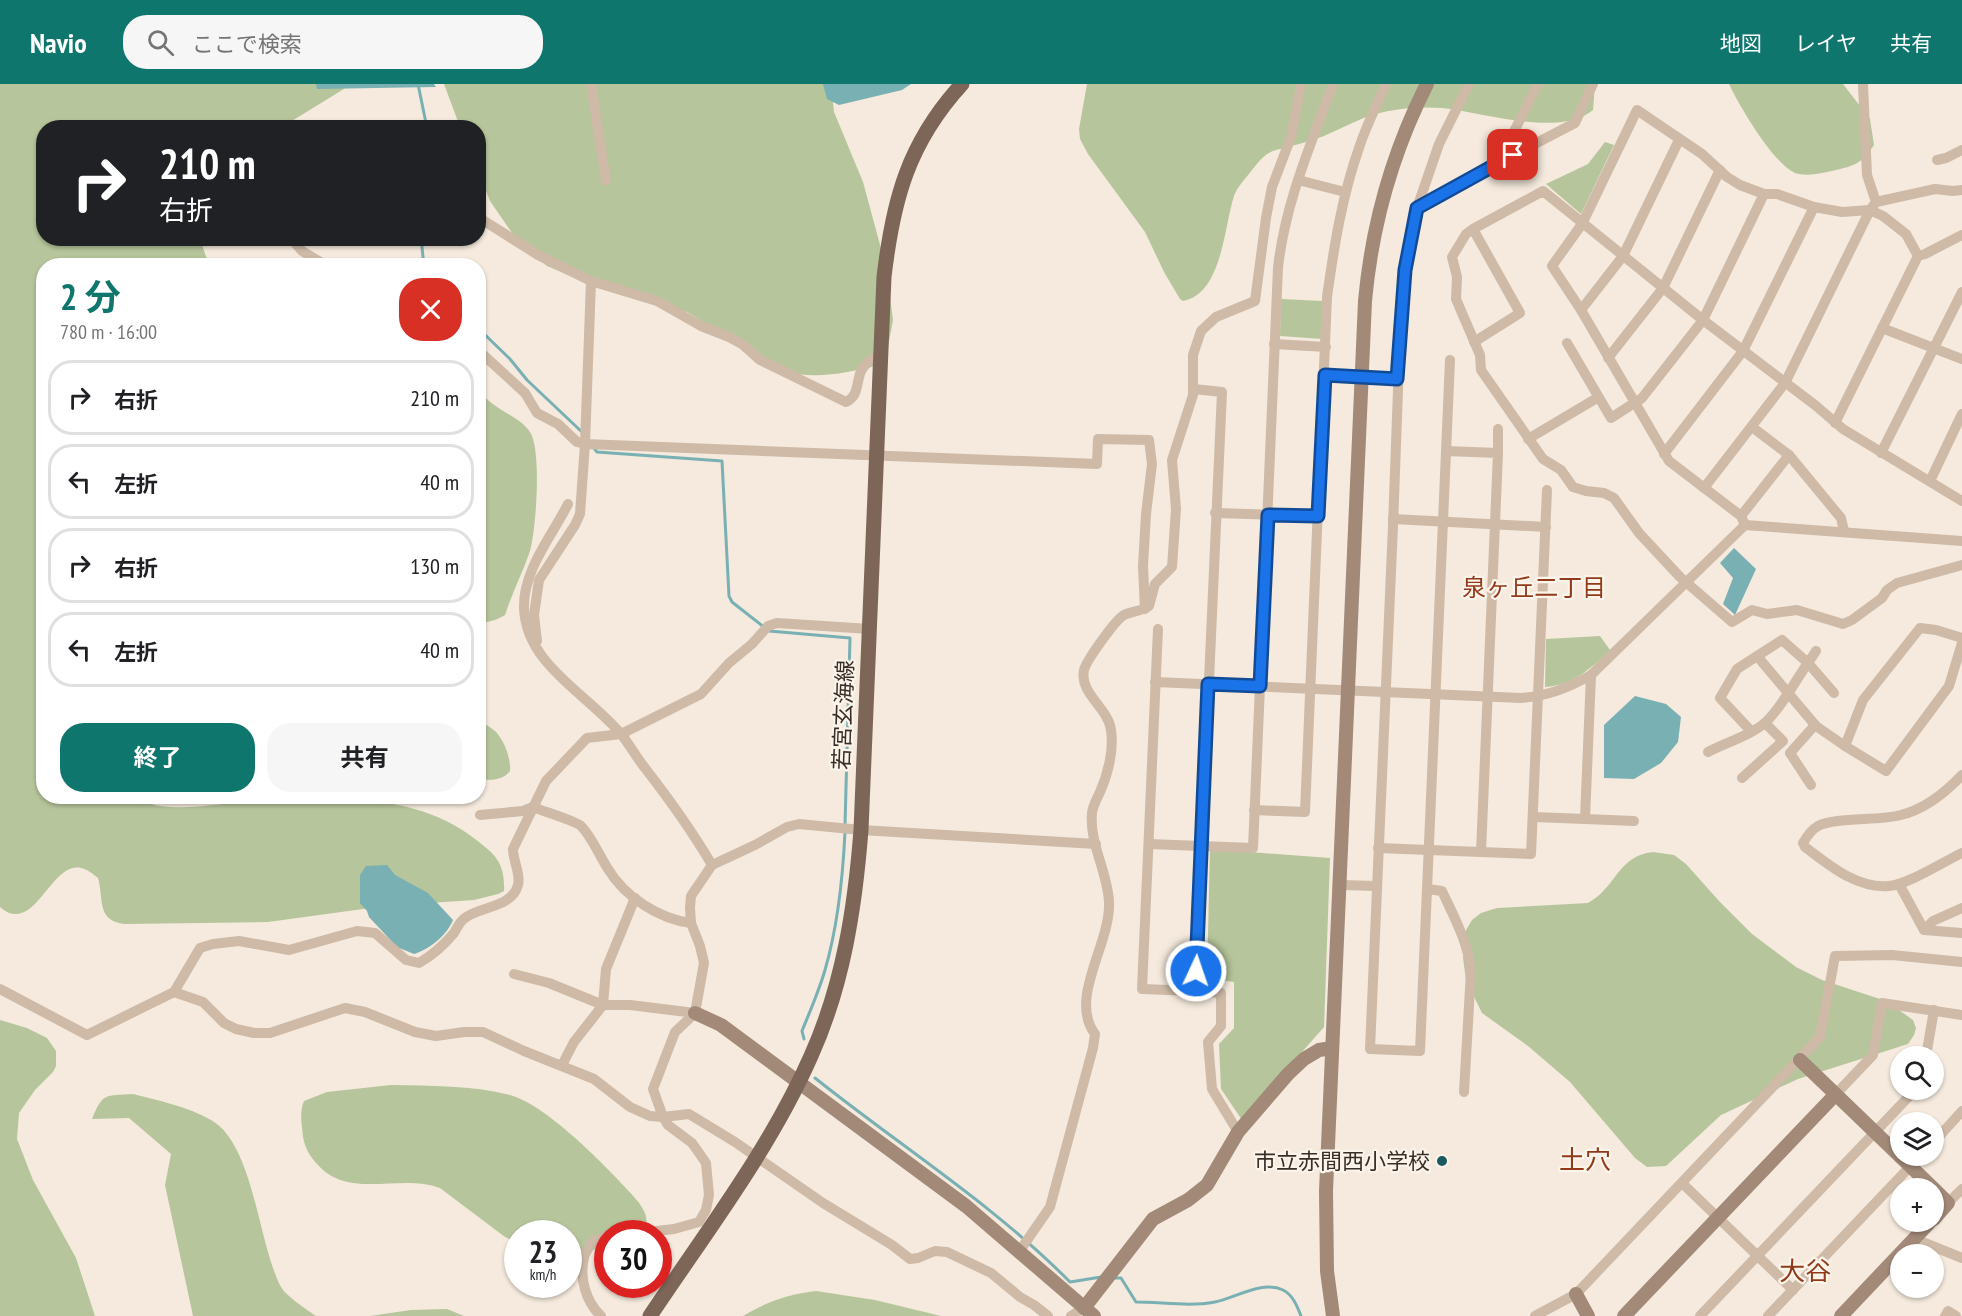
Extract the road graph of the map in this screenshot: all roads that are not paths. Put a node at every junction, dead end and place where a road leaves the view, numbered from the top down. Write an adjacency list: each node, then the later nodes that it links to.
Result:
1 (591, 84): 17 (street)
2 (962, 84): 44 (main road, 若宮玄海線)
3 (1301, 84): 53 (street)
4 (1333, 84): 16 (street)
5 (1386, 84): 19 (street)
6 (1468, 84): 23 (street)
7 (1538, 84): 14 (street)
8 (1593, 84): 14 (street)
9 (1863, 84): 21 (street)
10 (1425, 85): 50 (street)
11 (1679, 140): 15 (street); 25 (street); 29 (street)
12 (1962, 150): 13 (street)
13 (1937, 159)
14 (1498, 163): 23 (street)
15 (1720, 170): 20 (street); 33 (street)
16 (1298, 180): 19 (street); 40 (street)
17 (606, 181)
18 (1962, 190): 21 (street)
19 (1345, 192): 41 (street)
20 (1764, 194): 22 (street); 36 (street)
21 (1873, 206): 22 (street); 30 (street); 52 (street)
22 (1814, 207): 43 (street)
23 (1417, 208): 51 (street)
24 (486, 222): 32 (street)
25 (1582, 224): 26 (street); 29 (street); 35 (street)
26 (1473, 229): 38 (street); 38 (street)
27 (1962, 236): 30 (street)
28 (297, 246): 31 (street)
29 (1623, 256): 33 (street); 35 (street)
30 (1918, 256): 37 (street)
31 (313, 258)
32 (591, 280): 44 (street); 61 (street)
33 (1663, 288): 36 (street); 46 (street)
34 (1962, 292): 42 (street)
35 (1581, 310): 46 (street)
36 (1703, 320): 43 (street); 55 (street)
37 (1882, 328): 42 (street); 57 (street)
38 (1474, 342): 60 (street)
39 (1567, 343): 54 (street)
40 (1274, 344): 41 (street); 74 (street)
41 (1326, 347): 49 (street)
42 (1934, 348): 47 (street); 65 (street)
43 (1743, 351): 52 (street); 64 (street)
44 (880, 354): 66 (main road, 若宮玄海線)
45 (486, 357): 61 (street)
46 (1608, 358): 55 (street)
47 (1962, 359)
48 (1450, 360): 62 (street)
49 (1325, 375): 50 (street); 75 (street)
50 (1361, 377): 51 (street); 99 (street)
51 (1397, 379): 76 (street)
52 (1785, 383): 57 (street); 58 (street)
53 (1194, 389): 73 (street); 85 (street)
54 (1597, 398): 55 (street); 60 (street)
55 (1636, 404): 64 (street)
56 (1962, 414): 68 (street)
57 (1835, 423): 65 (street)
58 (1752, 426): 67 (street); 69 (street)
59 (1498, 429): 63 (street)
60 (1528, 438): 84 (street)
61 (585, 444): 66 (street); 91 (street)
62 (1446, 451): 63 (street); 78 (street)
63 (1498, 453): 79 (street)
64 (1664, 453): 69 (street)
65 (1881, 453): 68 (street)
66 (876, 455): 85 (street); 86 (main road, 若宮玄海線)
67 (1789, 455): 77 (street); 81 (street)
68 (1930, 481): 71 (street)
69 (1704, 488): 77 (street)
70 (1547, 490): 80 (street)
71 (1962, 501)
72 (568, 504): 91 (street)
73 (1215, 513): 74 (street); 96 (street)
74 (1268, 515): 75 (street); 97 (street)
75 (1318, 516): 98 (street)
76 (1393, 519): 78 (street); 100 (street)
77 (1743, 521): 81 (street); 84 (street)
78 (1443, 522): 79 (street); 102 (street)
79 (1495, 525): 80 (street); 104 (street)
80 (1546, 527): 105 (street)
81 (1844, 531): 82 (street)
82 (1962, 541)
83 (1962, 565): 84 (street)
84 (1687, 583): 94 (street)
85 (1145, 609): 122 (street)
86 (870, 629): 109 (street); 121 (main road, 若宮玄海線)
87 (1158, 629): 95 (street)
88 (1962, 638): 110 (street)
89 (1962, 643): 110 (street)
90 (1816, 651): 93 (street)
91 (539, 653): 109 (street)
92 (1757, 656): 93 (street); 101 (street); 108 (street)
93 (1808, 663): 101 (street); 103 (street)
94 (1591, 675): 105 (street); 119 (street)
95 (1155, 682): 96 (street); 123 (street)
96 (1208, 684): 97 (street); 124 (street)
97 (1260, 686): 98 (street); 116 (street)
98 (1311, 688): 99 (street); 116 (street)
99 (1348, 689): 100 (street); 131 (street)
100 (1384, 691): 102 (street); 125 (street)
101 (1788, 691): 106 (street); 107 (street)
102 (1436, 693): 104 (street); 126 (street)
103 (1834, 693)
104 (1487, 695): 105 (street); 127 (street)
105 (1539, 696): 118 (street)
106 (1765, 723): 108 (street); 113 (street)
107 (1815, 724): 110 (street); 114 (street)
108 (1751, 730): 111 (street)
109 (621, 734): 115 (street); 129 (street)
110 (1845, 746)
111 (1708, 752)
112 (1962, 775): 130 (street)
113 (1742, 778)
114 (1811, 785)
115 (534, 807): 117 (street); 134 (street); 142 (street)
116 (1254, 810): 124 (street)
117 (480, 815)
118 (1534, 817): 119 (street); 127 (street)
119 (1585, 819): 120 (street)
120 (1634, 821)
121 (861, 830): 122 (street); 129 (street); 152 (main road, 若宮玄海線)
122 (1096, 844): 175 (street)
123 (1149, 844): 124 (street); 143 (street)
124 (1201, 846): 143 (street)
125 (1378, 848): 126 (street); 132 (street)
126 (1429, 850): 127 (street); 133 (street)
127 (1480, 852)
128 (1962, 853): 130 (street)
129 (712, 865): 136 (street)
130 (1899, 884): 137 (street)
131 (1340, 885): 132 (street); 149 (street)
132 (1376, 886): 133 (street)
133 (1427, 889): 153 (street)
134 (635, 898): 136 (street); 144 (street)
135 (1962, 908): 137 (street)
136 (691, 923): 146 (street)
137 (1924, 930): 138 (street)
138 (1962, 933)
139 (1962, 962): 150 (street)
140 (514, 974): 144 (street)
141 (0, 989): 142 (street)
142 (174, 992): 151 (street)
143 (1195, 992): 159 (street)
144 (603, 1005): 146 (street); 151 (street)
145 (1934, 1010): 147 (street); 148 (street); 154 (street)
146 (695, 1013): 152 (street); 157 (street)
147 (1962, 1015)
148 (1928, 1046)
149 (1332, 1048): 159 (street); 185 (street)
150 (1800, 1060): 154 (street); 165 (street)
151 (562, 1065): 157 (street)
152 (799, 1082): 162 (main road, 若宮玄海線); 175 (street)
153 (1464, 1092)
154 (1835, 1095): 160 (street); 170 (street)
155 (1905, 1100): 160 (street)
156 (1962, 1112): 158 (street)
157 (663, 1117): 162 (street); 171 (street)
158 (1944, 1131)
159 (1238, 1132): 180 (street)
160 (1874, 1132): 161 (street); 176 (street)
161 (1890, 1147)
162 (756, 1157): 182 (main road, 若宮玄海線); 183 (street)
163 (1910, 1166): 164 (street); 178 (street)
164 (1923, 1178)
165 (1682, 1183): 170 (street); 179 (street)
166 (1962, 1189): 168 (street)
167 (1944, 1199): 168 (street)
168 (1948, 1203): 169 (street)
169 (1944, 1207)
170 (1718, 1218): 176 (street); 188 (street)
171 (672, 1229)
172 (1921, 1232): 173 (street)
173 (1915, 1239): 177 (street); 191 (street)
174 (594, 1240): 181 (street)
175 (1020, 1252): 180 (street)
176 (1756, 1256): 178 (street); 189 (street)
177 (1962, 1258)
178 (1793, 1290): 190 (street)
179 (1576, 1294): 186 (street); 187 (street)
180 (1089, 1312): 184 (street)
181 (601, 1316)
182 (650, 1316)
183 (1048, 1316)
184 (1071, 1316)
185 (1333, 1316)
186 (1535, 1316)
187 (1588, 1316)
188 (1624, 1316)
189 (1700, 1316)
190 (1768, 1316)
191 (1841, 1316)
192 (1945, 1316): 193 (street)
193 (1956, 1316)

